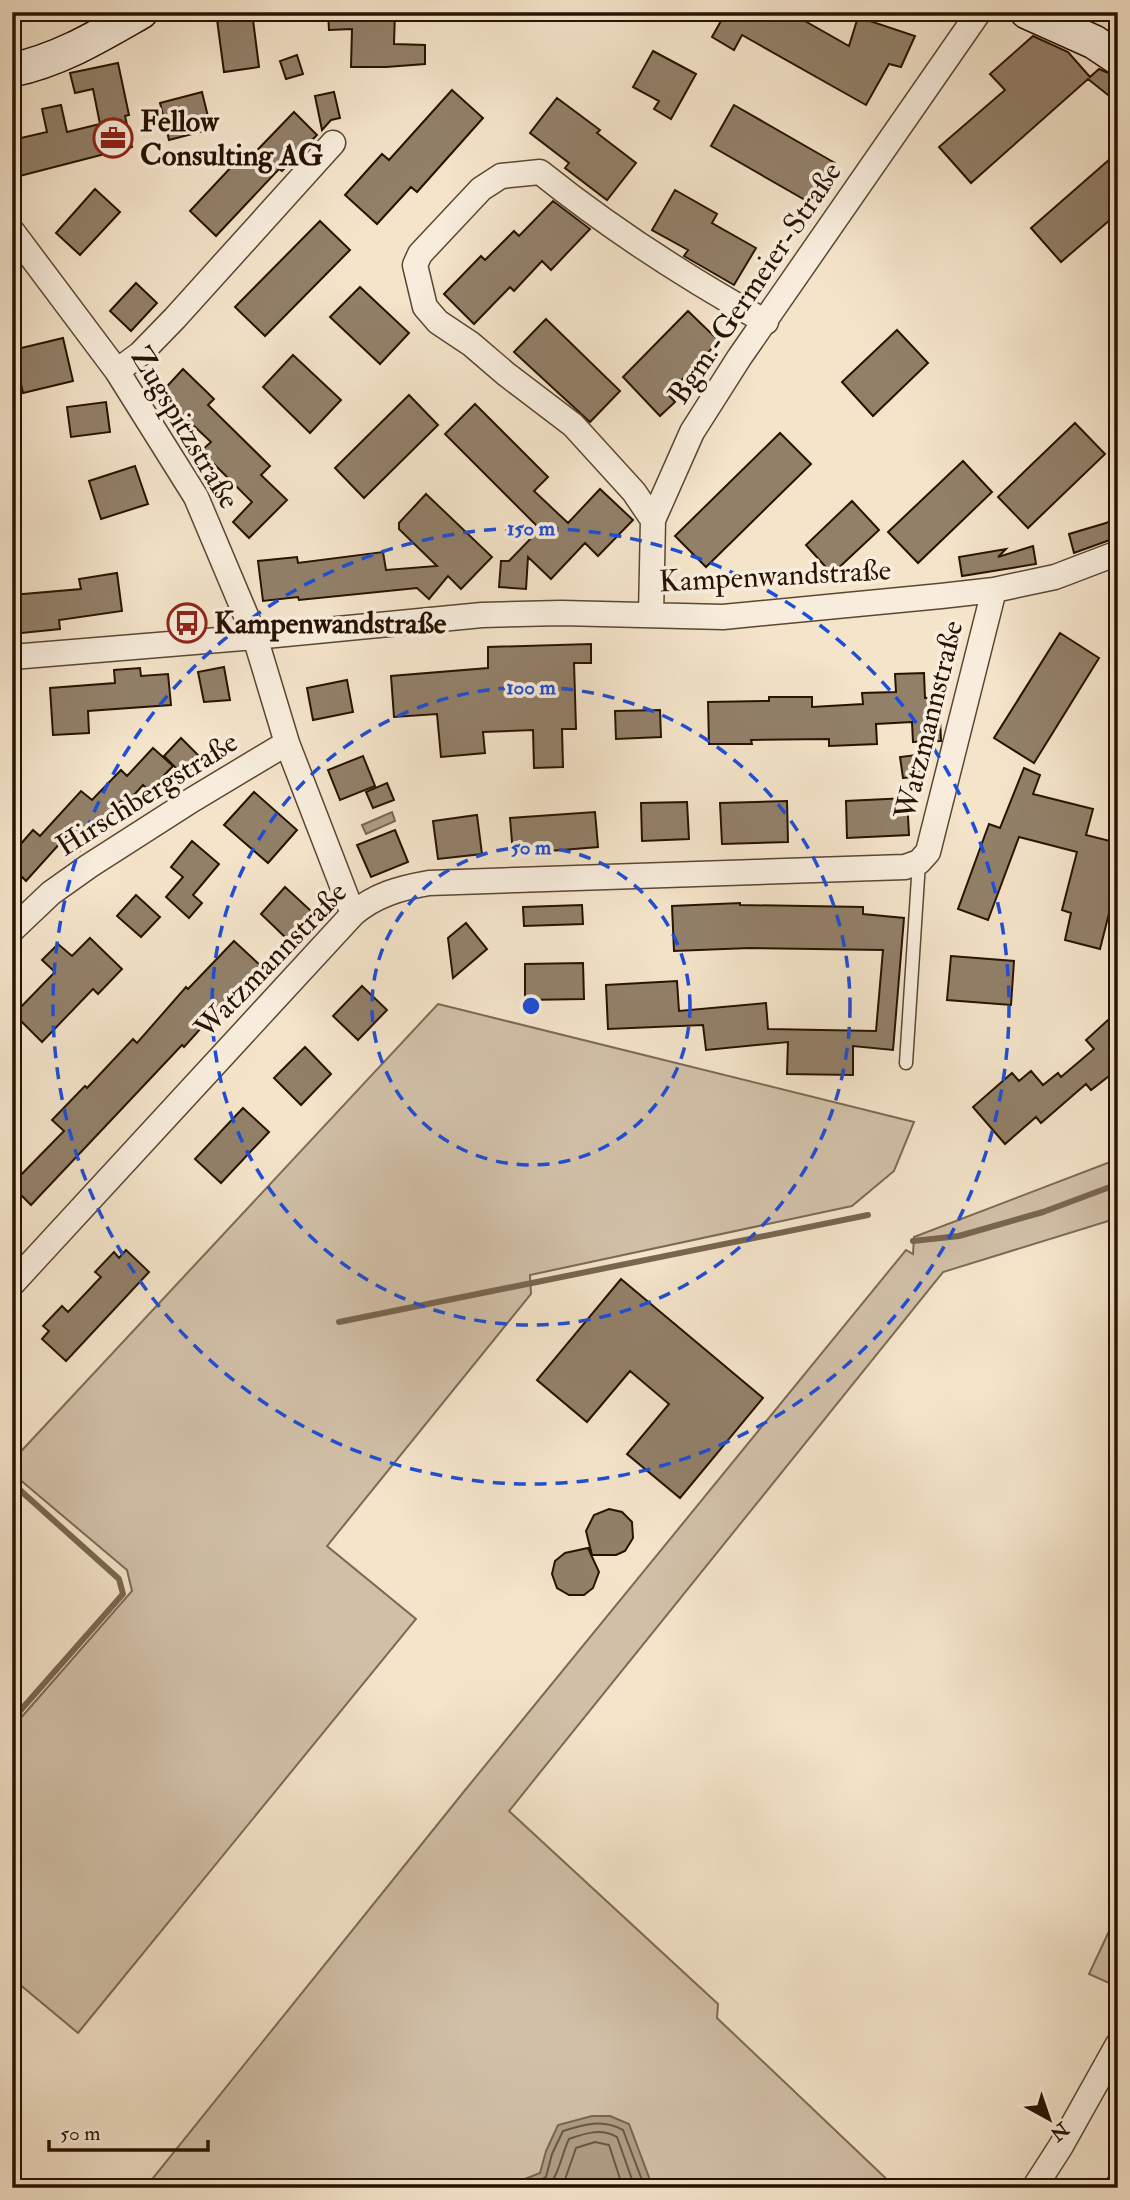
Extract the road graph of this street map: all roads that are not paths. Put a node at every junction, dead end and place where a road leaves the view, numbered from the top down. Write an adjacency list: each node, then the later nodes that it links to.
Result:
1 (141, 12): 5 (street)
2 (979, 12): 8 (street, Bgm.-Germeier-Straße)
3 (1027, 12): 4 (street)
4 (1118, 58)
5 (12, 70)
6 (333, 143): 9 (street)
7 (12, 231): 9 (street, Zugspitzstraße)
8 (766, 322): 10 (street, Bgm.-Germeier-Straße); 10 (street)
9 (117, 371): 14 (street, Zugspitzstraße)
10 (653, 520): 13 (street, Bgm.-Germeier-Straße)
11 (1118, 552): 12 (street, Kampenwandstraße)
12 (994, 590): 13 (street, Kampenwandstraße); 17 (street, Watzmannstraße)
13 (651, 615): 14 (street, Kampenwandstraße)
14 (255, 637): 15 (street, Kampenwandstraße); 16 (street, Zugspitzstraße)
15 (12, 657)
16 (288, 743): 18 (street, Zugspitzstraße); 19 (street, Hirschbergstraße)
17 (919, 862): 18 (street, Watzmannstraße); 20 (lane, Watzmannstraße)
18 (352, 914): 21 (street, Watzmannstraße)
19 (12, 930)
20 (906, 1063)
21 (12, 1284)
22 (1118, 2044): 23 (street)
23 (1034, 2188)

